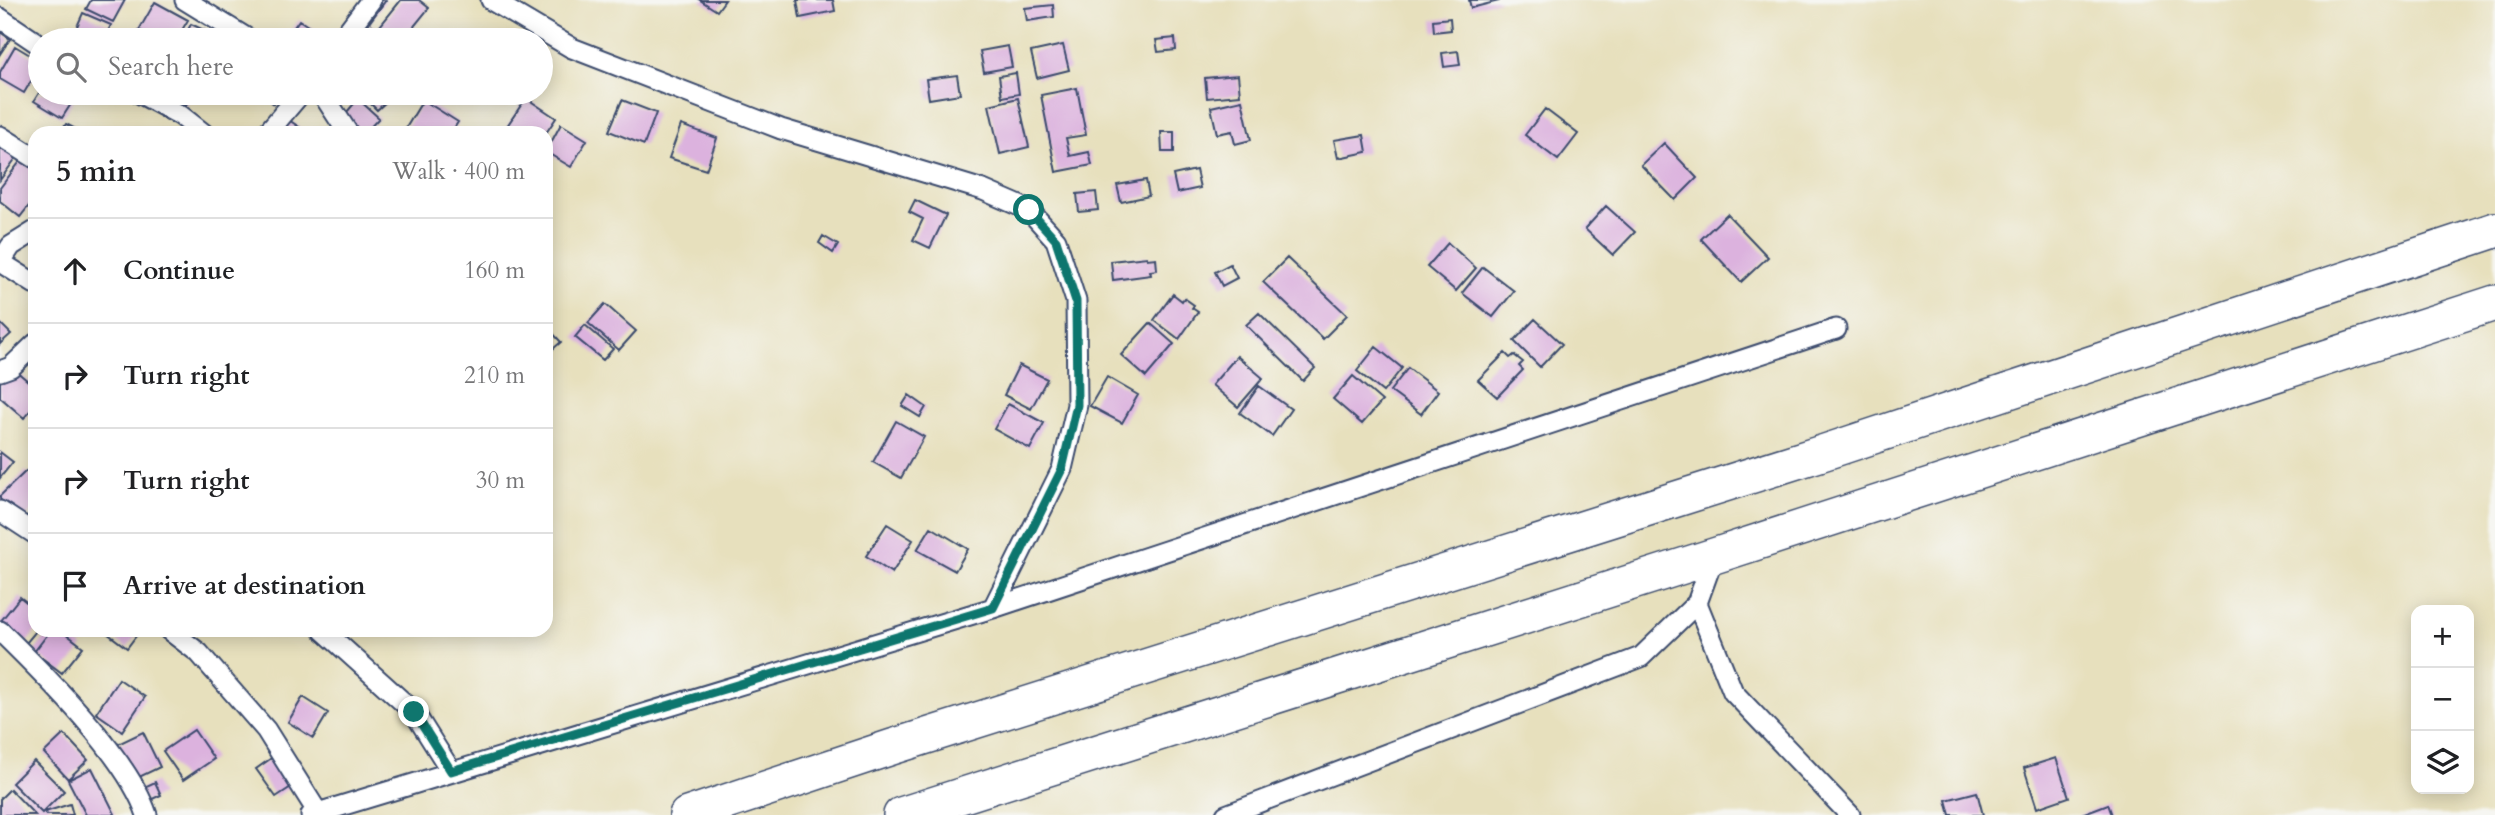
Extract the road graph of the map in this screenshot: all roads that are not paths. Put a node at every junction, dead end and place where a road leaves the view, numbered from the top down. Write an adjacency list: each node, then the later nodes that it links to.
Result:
1 (185, 0): 5 (street)
2 (371, 0): 6 (street)
3 (491, 0): 7 (street)
4 (0, 18): 8 (street)
5 (230, 28)
6 (350, 28)
7 (538, 28)
8 (28, 37)
9 (553, 37): 30 (street)
10 (160, 105): 13 (street)
11 (291, 105): 14 (street)
12 (330, 105): 15 (street)
13 (194, 126)
14 (273, 126)
15 (343, 126)
16 (0, 136): 17 (street)
17 (28, 154)
18 (2495, 230): 37 (highway)
19 (28, 235): 20 (street)
20 (0, 263): 21 (street)
21 (28, 280)
22 (2495, 303): 28 (highway)
23 (1836, 329): 30 (street)
24 (28, 351): 25 (street)
25 (0, 370)
26 (0, 510): 27 (street)
27 (28, 529)
28 (1714, 556): 29 (street); 38 (highway)
29 (1698, 603): 39 (street); 40 (street)
30 (993, 608): 34 (street)
31 (0, 631): 36 (street)
32 (178, 637): 35 (street)
33 (331, 637): 34 (street)
34 (451, 771): 35 (street)
35 (314, 814)
36 (147, 815)
37 (687, 815)
38 (901, 815)
39 (1226, 815)
40 (1850, 815)

